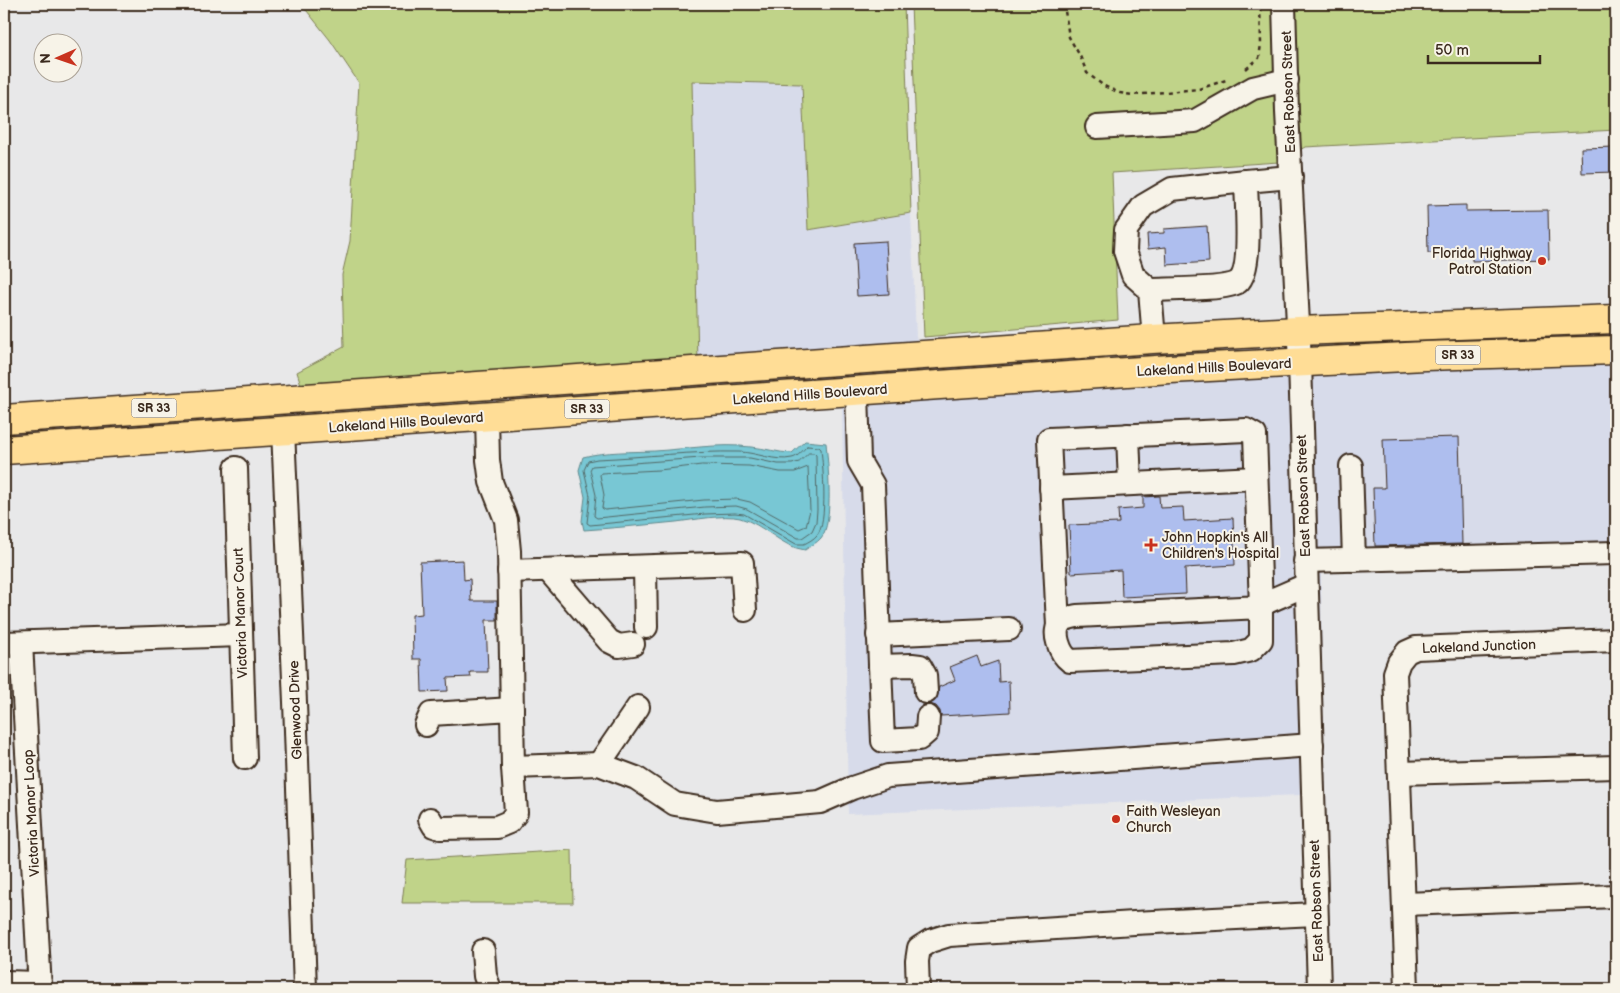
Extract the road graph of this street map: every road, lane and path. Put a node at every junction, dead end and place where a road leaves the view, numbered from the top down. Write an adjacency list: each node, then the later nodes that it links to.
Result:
1 (1067, 4): 5 (path)
2 (1260, 4): 4 (path)
3 (1284, 4): 6 (street, East Robson Street)
4 (1242, 72)
5 (1228, 80)
6 (1287, 80): 7 (street); 8 (street, East Robson Street)
7 (1097, 127)
8 (1291, 177): 9 (street); 12 (street, East Robson Street)
9 (1246, 181): 10 (street); 10 (street)
10 (1150, 290): 13 (street)
11 (1616, 319): 12 (main road, SR 33)
12 (1298, 332): 13 (main road, SR 33); 15 (street, East Robson Street)
13 (1154, 339): 16 (main road, SR 33)
14 (1616, 350): 15 (main road, Lakeland Hills Boulevard / SR 33)
15 (1300, 362): 17 (main road, Lakeland Hills Boulevard / SR 33); 30 (street, East Robson Street)
16 (744, 368): 18 (main road, SR 33); 19 (main road)
17 (856, 390): 19 (main road, Lakeland Hills Boulevard / SR 33); 40 (street)
18 (10, 415)
19 (487, 416): 20 (main road, Lakeland Hills Boulevard / SR 33); 33 (street)
20 (283, 430): 22 (main road, Lakeland Hills Boulevard / SR 33); 62 (street, Glenwood Drive)
21 (1128, 435): 25 (street); 26 (street); 27 (street)
22 (4, 450)
23 (1351, 466): 29 (street)
24 (236, 468): 39 (street, Victoria Manor Court)
25 (1256, 478): 26 (street); 35 (street)
26 (1130, 484): 27 (street)
27 (1051, 488): 37 (street)
28 (1616, 553): 29 (street)
29 (1354, 560): 30 (street)
30 (1305, 562): 34 (street, East Robson Street)
31 (645, 567): 32 (street); 32 (street); 36 (street)
32 (548, 570): 33 (street)
33 (509, 571): 46 (street)
34 (1306, 585): 35 (street); 49 (street, East Robson Street)
35 (1261, 607): 37 (street); 37 (street)
36 (745, 610)
37 (1058, 626)
38 (1009, 629): 40 (street)
39 (241, 635): 42 (street, Victoria Manor Loop); 50 (street, Victoria Manor Court)
40 (878, 635): 43 (street)
41 (1616, 640): 54 (street, Lakeland Junction)
42 (12, 643): 61 (street, Victoria Manor Loop)
43 (880, 666): 44 (street); 47 (street)
44 (926, 692)
45 (638, 707): 51 (street)
46 (512, 709): 48 (street); 52 (street)
47 (928, 717)
48 (426, 725)
49 (1312, 746): 51 (street); 58 (street, East Robson Street)
50 (246, 758)
51 (599, 764): 52 (street)
52 (513, 767): 55 (street)
53 (1616, 768): 54 (street)
54 (1399, 773): 57 (street, Lakeland Junction)
55 (430, 819)
56 (1616, 896): 57 (street)
57 (1404, 904): 66 (street, Lakeland Junction)
58 (1316, 914): 64 (street); 65 (street, East Robson Street)
59 (484, 952): 63 (street)
60 (4, 982): 61 (street, Victoria Manor Loop)
61 (40, 986)
62 (305, 989)
63 (490, 989)
64 (918, 989)
65 (1319, 989)
66 (1407, 989)

